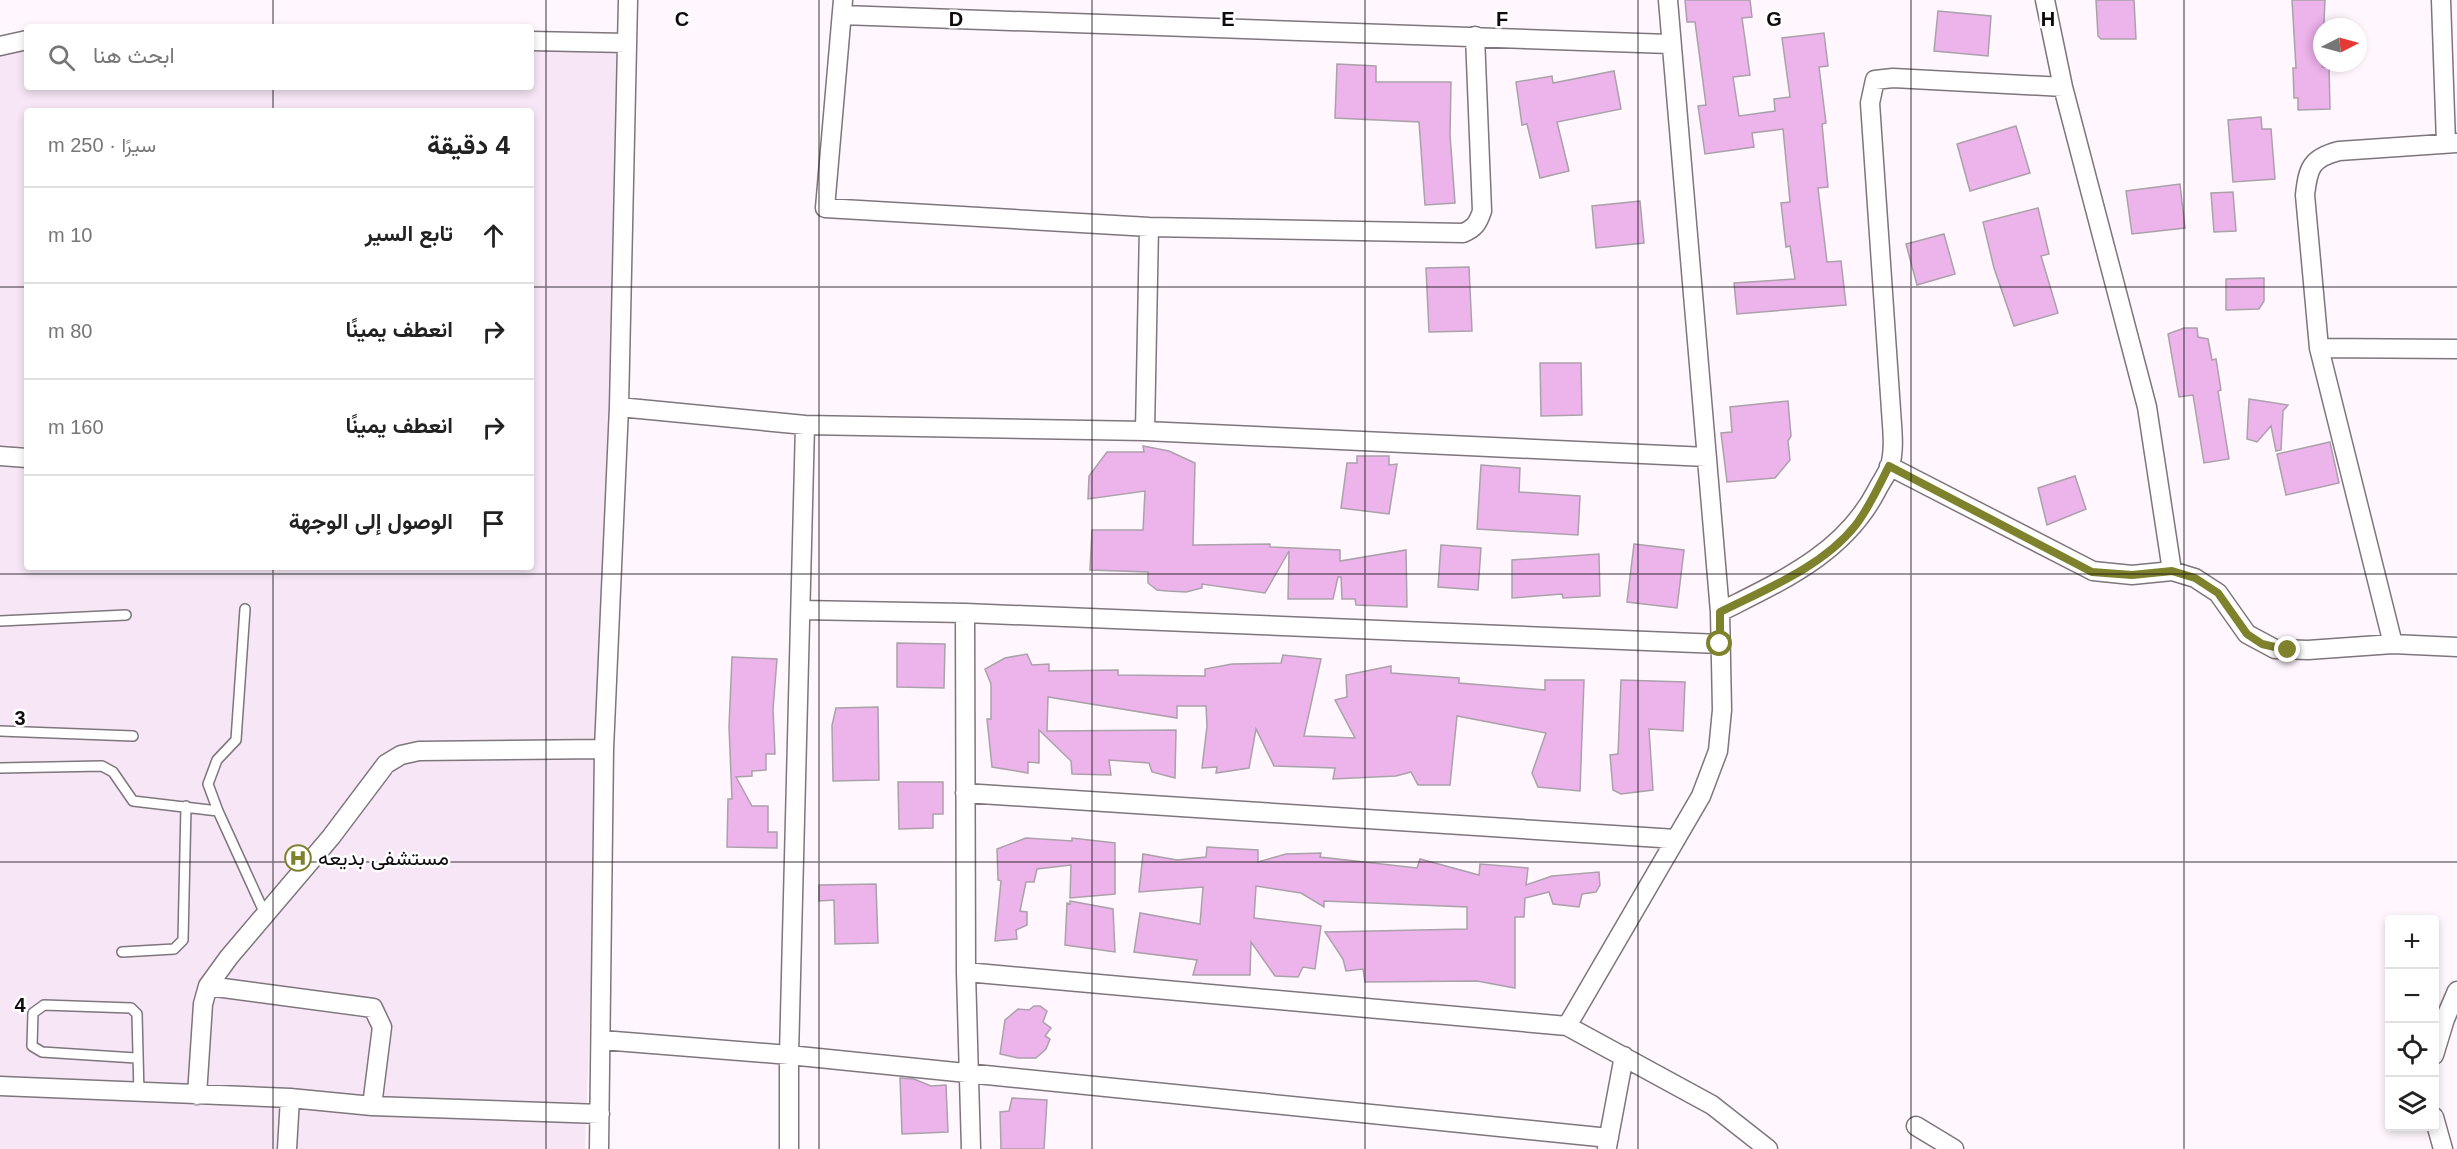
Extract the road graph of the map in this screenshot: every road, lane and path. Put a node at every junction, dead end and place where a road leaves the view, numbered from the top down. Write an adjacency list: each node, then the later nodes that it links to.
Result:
1 (628, 0): 9 (street)
2 (1668, 0): 10 (street)
3 (2045, 0): 12 (street)
4 (2441, 0): 13 (street)
5 (843, 7): 6 (street); 14 (street)
6 (1475, 36): 10 (street); 14 (street)
7 (24, 41): 11 (street)
8 (534, 41): 9 (street)
9 (626, 43): 17 (street)
10 (1670, 44): 21 (street)
11 (0, 46)
12 (2063, 87): 23 (street); 24 (street)
13 (2451, 143): 15 (street)
14 (1149, 227): 19 (street)
15 (2319, 348): 16 (street); 32 (street)
16 (2457, 349)
17 (619, 407): 18 (street); 36 (street)
18 (806, 425): 19 (street); 26 (street)
19 (1144, 431): 21 (street)
20 (0, 456): 22 (street)
21 (1707, 457): 27 (street)
22 (24, 458)
23 (1889, 466): 24 (street); 27 (street)
24 (2172, 571): 32 (street)
25 (245, 609): 40 (lane)
26 (801, 610): 28 (street); 50 (street)
27 (1720, 612): 31 (street)
28 (965, 613): 31 (street); 38 (street)
29 (126, 615): 30 (lane)
30 (0, 621)
31 (1720, 644): 41 (street)
32 (2393, 644): 33 (street)
33 (2457, 647)
34 (0, 731): 35 (lane)
35 (133, 736)
36 (604, 749): 42 (street); 49 (street)
37 (0, 768): 39 (lane)
38 (964, 793): 41 (street); 44 (street)
39 (186, 806): 40 (lane); 43 (lane)
40 (218, 811): 42 (lane)
41 (1676, 839): 47 (street)
42 (266, 916): 45 (street)
43 (122, 952)
44 (966, 972): 47 (street); 53 (street)
45 (208, 986): 56 (street); 58 (street)
46 (2457, 991): 48 (street)
47 (1567, 1026): 51 (street)
48 (2439, 1039)
49 (602, 1040): 50 (street); 59 (street)
50 (789, 1055): 53 (street); 65 (street)
51 (1624, 1056): 62 (street); 67 (street)
52 (136, 1058): 52 (lane); 55 (lane)
53 (971, 1073): 62 (street); 66 (street)
54 (0, 1086): 55 (street)
55 (139, 1094): 56 (street)
56 (197, 1095): 57 (street)
57 (290, 1098): 58 (street); 63 (street)
58 (372, 1106): 59 (street)
59 (600, 1114): 64 (street)
60 (1916, 1126): 68 (street)
61 (2438, 1131): 69 (street)
62 (1608, 1143)
63 (287, 1149)
64 (599, 1149)
65 (789, 1149)
66 (971, 1149)
67 (1768, 1149)
68 (1954, 1149)
69 (2443, 1149)

